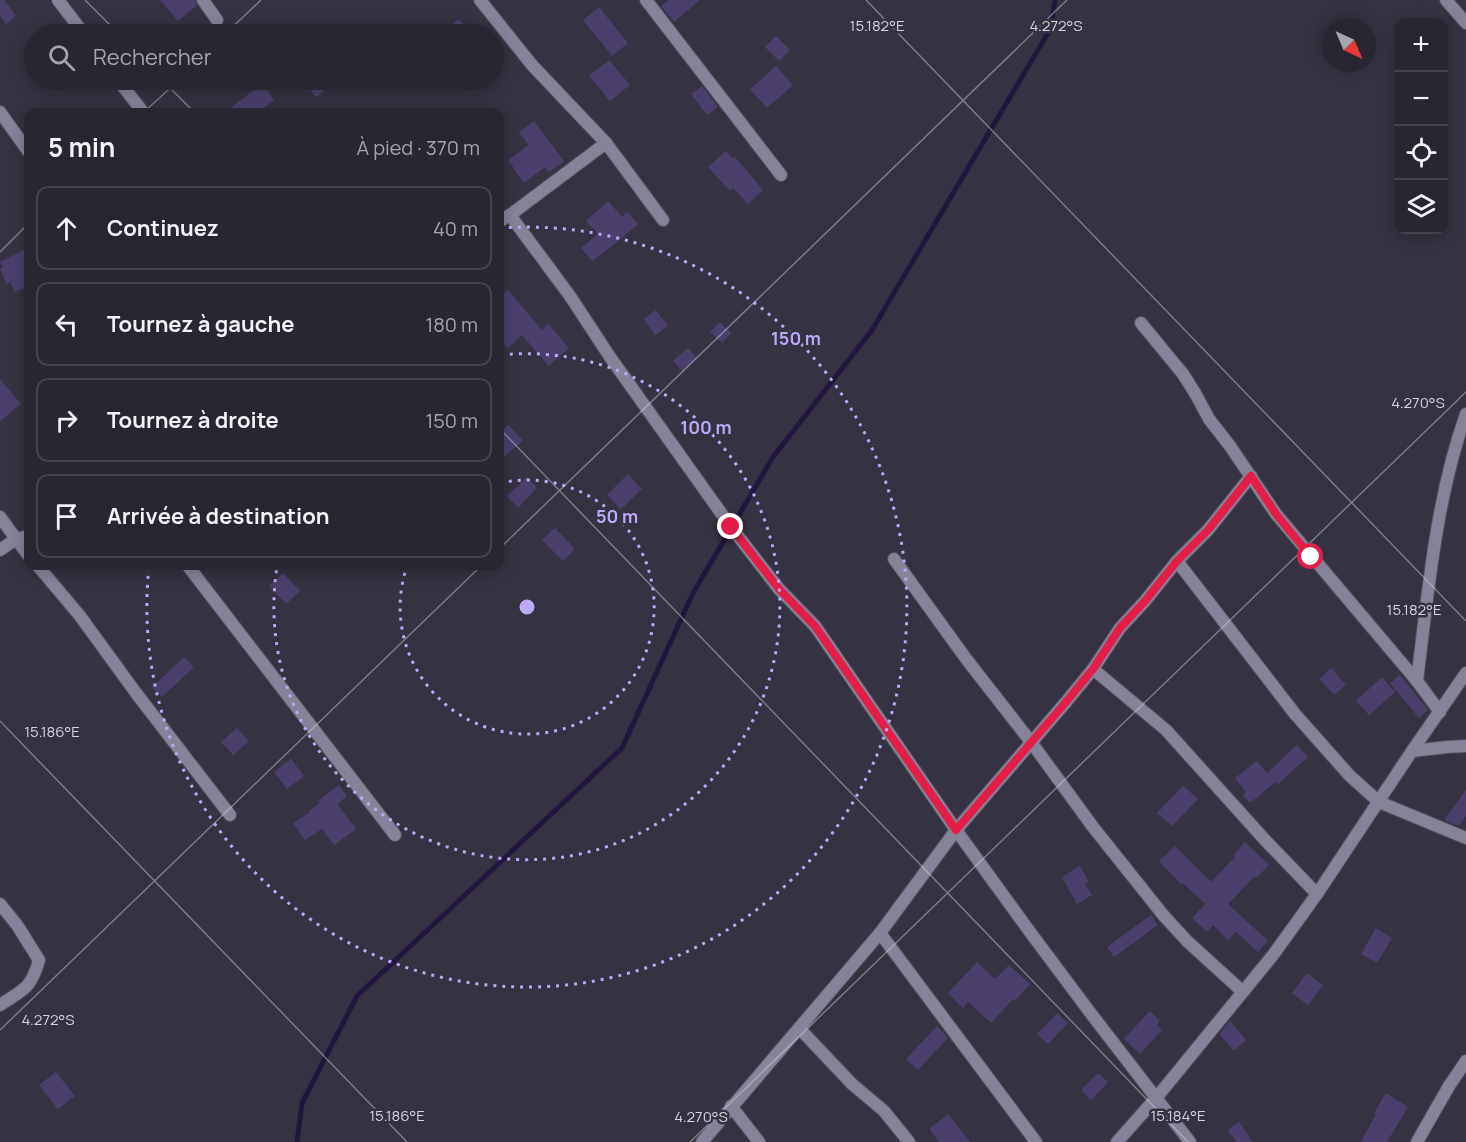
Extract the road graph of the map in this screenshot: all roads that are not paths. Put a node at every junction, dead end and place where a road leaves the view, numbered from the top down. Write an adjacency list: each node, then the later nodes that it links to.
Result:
1 (58, 0): 8 (street)
2 (203, 0): 6 (street)
3 (480, 0): 9 (street)
4 (646, 0): 16 (street)
5 (1446, 0): 7 (street)
6 (217, 20)
7 (1466, 23)
8 (76, 24)
9 (499, 24)
10 (504, 30): 14 (street)
11 (126, 90): 12 (street)
12 (140, 108)
13 (0, 112): 15 (street)
14 (606, 143): 17 (street); 18 (street)
15 (24, 145)
16 (781, 175)
17 (505, 218): 40 (street)
18 (663, 220)
19 (1142, 323): 21 (street)
20 (1466, 414): 33 (street)
21 (1251, 476): 28 (street); 33 (street)
22 (0, 517): 24 (street)
23 (24, 537): 24 (street)
24 (16, 539): 25 (street); 26 (street)
25 (0, 550)
26 (24, 550)
27 (894, 559): 35 (street)
28 (1177, 561): 31 (street); 38 (street)
29 (41, 570): 39 (street)
30 (191, 570): 41 (street)
31 (1093, 669): 35 (street); 43 (street)
32 (1466, 674): 34 (street)
33 (1417, 681): 34 (street)
34 (1440, 712): 37 (street)
35 (1031, 742): 40 (street); 46 (street)
36 (1466, 746): 37 (street)
37 (1412, 751): 38 (street)
38 (1379, 802): 42 (street); 43 (street)
39 (230, 815)
40 (956, 830): 45 (street); 50 (street)
41 (395, 835)
42 (1466, 838)
43 (1317, 894): 46 (street)
44 (0, 904): 47 (street)
45 (880, 933): 48 (street); 55 (street)
46 (1242, 992): 50 (street)
47 (0, 1005)
48 (799, 1028): 51 (street); 54 (street)
49 (1466, 1061): 58 (street)
50 (1157, 1098): 56 (street); 57 (street)
51 (732, 1106): 52 (street); 53 (street)
52 (702, 1142)
53 (759, 1142)
54 (909, 1142)
55 (1036, 1142)
56 (1117, 1142)
57 (1190, 1142)
58 (1417, 1142)

